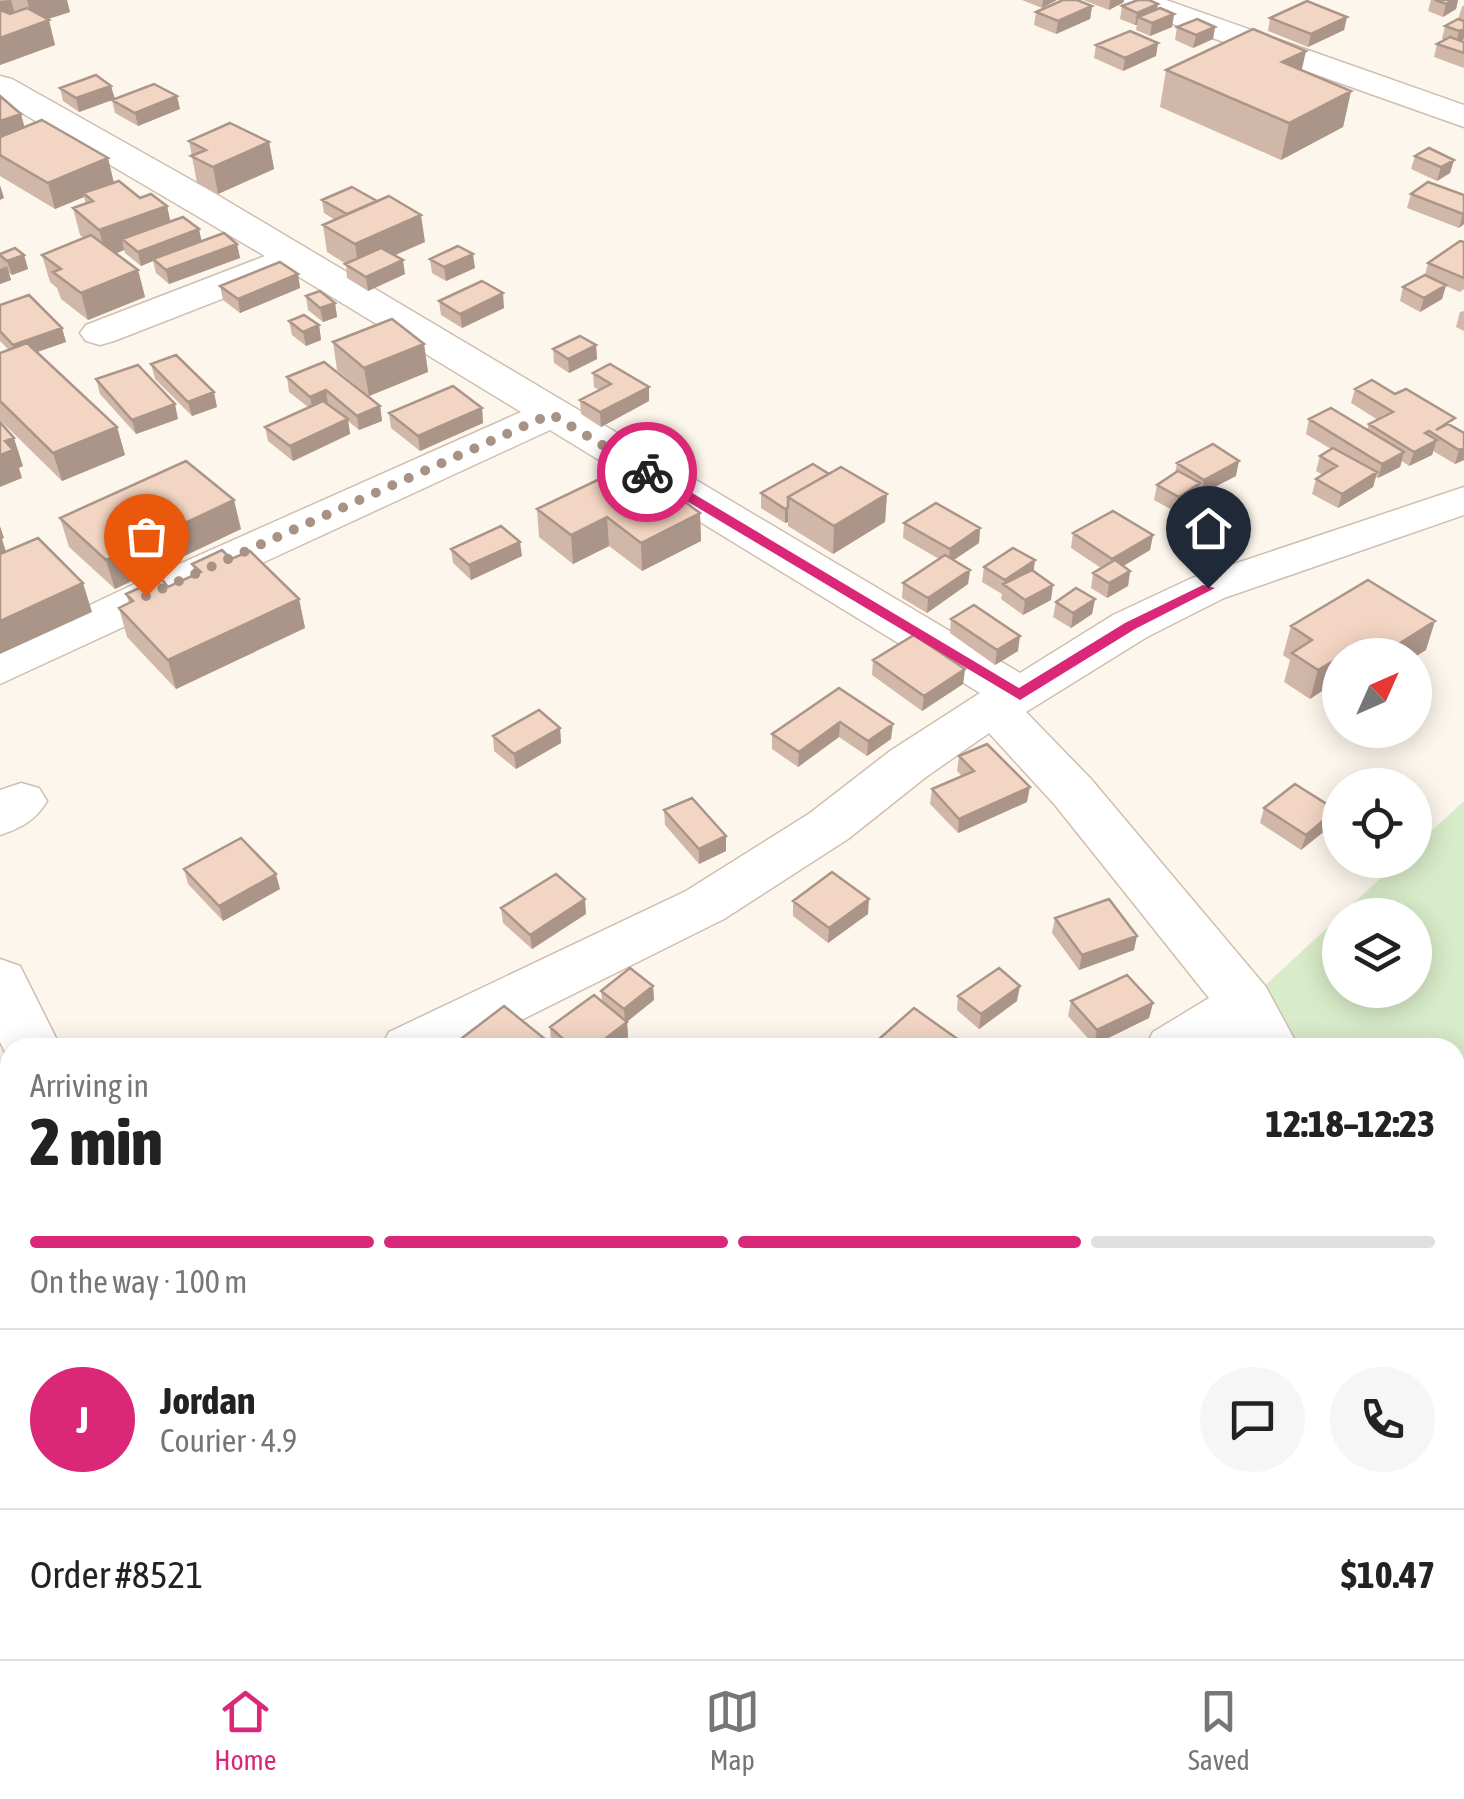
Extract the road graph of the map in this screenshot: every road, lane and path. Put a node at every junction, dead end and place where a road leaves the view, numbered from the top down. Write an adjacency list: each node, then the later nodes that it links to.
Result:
1 (1136, 0): 3 (street)
2 (7, 96): 4 (street)
3 (1464, 117)
4 (294, 258): 5 (street); 6 (street)
5 (100, 333)
6 (551, 414): 8 (street); 9 (street)
7 (1464, 500): 9 (street)
8 (0, 668)
9 (1006, 701): 11 (street); 13 (street)
10 (0, 980): 12 (street)
11 (1258, 1025): 14 (street)
12 (27, 1038)
13 (431, 1038)
14 (1211, 1038)

